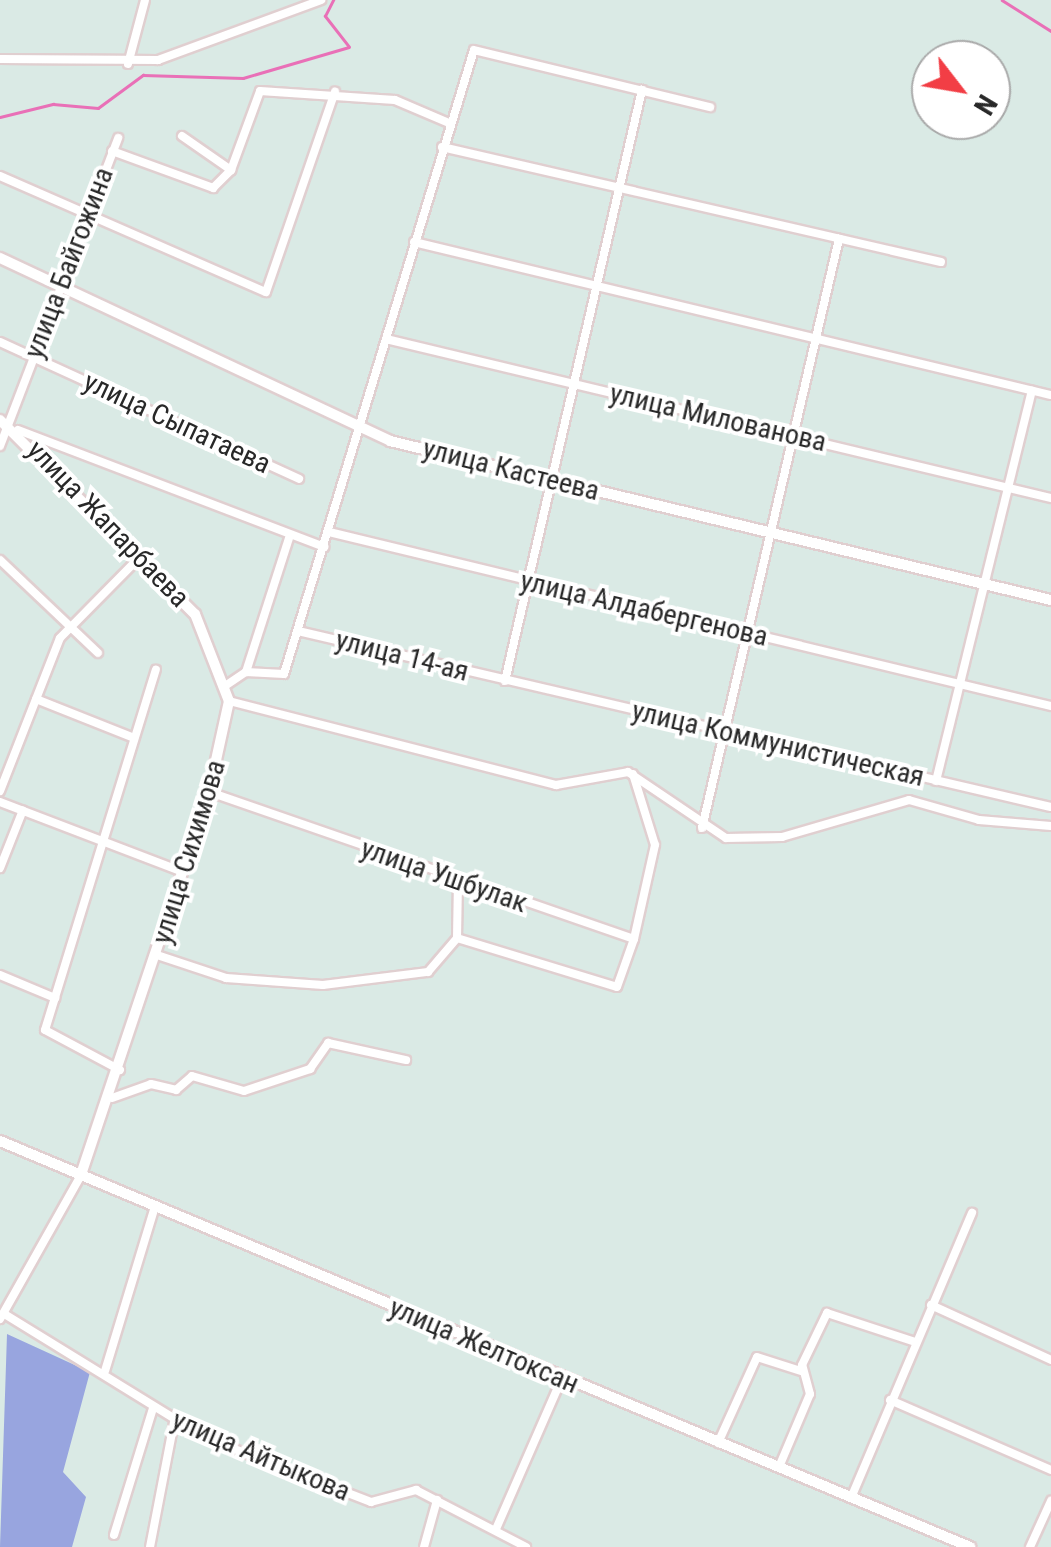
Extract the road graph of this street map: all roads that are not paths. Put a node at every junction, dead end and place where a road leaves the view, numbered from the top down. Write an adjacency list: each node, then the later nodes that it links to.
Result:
1 (145, 0): 4 (street)
2 (321, 0): 4 (street)
3 (0, 59): 4 (street)
4 (128, 64)
5 (642, 90): 7 (street); 8 (street); 15 (street)
6 (335, 92): 8 (street); 13 (street); 16 (street)
7 (710, 107)
8 (450, 123): 11 (street)
9 (189, 136): 13 (street)
10 (118, 138): 12 (street, улица Байгожина)
11 (442, 147): 15 (street); 18 (street)
12 (112, 151): 13 (street); 16 (street, улица Байгожина)
13 (231, 170)
14 (0, 176): 16 (street)
15 (618, 188): 17 (street); 22 (street)
16 (87, 216): 21 (street, улица Байгожина)
17 (839, 239): 20 (street); 23 (street)
18 (414, 242): 22 (street); 24 (street)
19 (0, 258): 21 (street, улица Кастеева)
20 (941, 262)
21 (63, 286): 26 (street, улица Байгожина); 31 (street, улица Кастеева)
22 (596, 286): 23 (street); 27 (street)
23 (816, 337): 28 (street); 32 (street)
24 (386, 340): 27 (street, улица Милованова); 31 (street)
25 (0, 342): 26 (street, улица Сыпатаева)
26 (34, 356): 30 (street, улица Байгожина); 34 (street, улица Сыпатаева)
27 (573, 384): 32 (street, улица Милованова); 35 (street)
28 (1032, 391): 29 (street); 36 (street)
29 (1051, 396)
30 (9, 425): 33 (street, улица Байгожина); 40 (street); 42 (street, улица Жапарбаева)
31 (358, 428): 35 (street, улица Кастеева); 38 (street)
32 (794, 436): 36 (street, улица Милованова); 39 (street)
33 (0, 446)
34 (298, 479)
35 (552, 480): 39 (street, улица Кастеева); 44 (street)
36 (1008, 487): 37 (street, улица Милованова); 45 (street)
37 (1051, 498)
38 (329, 532): 41 (street); 44 (street, улица Алдабергенова)
39 (771, 534): 45 (street, улица Кастеева); 49 (street)
40 (289, 538): 41 (street); 52 (street)
41 (324, 548): 48 (street)
42 (140, 556): 47 (street); 55 (street, улица Жапарбаева)
43 (0, 560): 47 (street)
44 (528, 583): 49 (street, улица Алдабергенова); 53 (street)
45 (984, 584): 46 (street, улица Кастеева); 54 (street)
46 (1051, 600)
47 (69, 625): 50 (street); 56 (street)
48 (298, 631): 52 (street); 53 (street, улица 14-ая)
49 (746, 634): 54 (street, улица Алдабергенова); 59 (street)
50 (98, 653)
51 (156, 670): 60 (street)
52 (246, 672): 55 (street)
53 (505, 682): 59 (street, улица Коммунистическая)
54 (960, 683): 58 (street, улица Алдабергенова); 62 (street)
55 (224, 686): 57 (street)
56 (36, 699): 60 (street); 63 (street)
57 (230, 701): 61 (street); 64 (street, улица Сихимова)
58 (1051, 706)
59 (723, 732): 62 (street, улица Коммунистическая); 69 (street)
60 (134, 738): 70 (street)
61 (633, 774): 69 (street); 75 (street)
62 (936, 781): 66 (street, улица Коммунистическая)
63 (0, 791)
64 (209, 792): 72 (street, улица Сихимова); 73 (street, улица Ушбулак)
65 (0, 802): 67 (street)
66 (1051, 808)
67 (23, 810): 70 (street); 71 (street)
68 (1051, 826): 69 (street)
69 (702, 828)
70 (102, 840): 72 (street); 78 (street)
71 (0, 868)
72 (183, 872): 76 (street, улица Сихимова)
73 (458, 882): 74 (street); 75 (street, улица Ушбулак)
74 (457, 938): 75 (street); 76 (street)
75 (634, 939)
76 (157, 955): 80 (street, улица Сихимова)
77 (0, 975): 78 (street)
78 (55, 998): 80 (street)
79 (406, 1060): 81 (street)
80 (120, 1070): 81 (street, улица Сихимова)
81 (112, 1098): 83 (street, улица Сихимова)
82 (0, 1141): 83 (street, улица Желтоксан)
83 (81, 1175): 84 (street, улица Желтоксан); 87 (street)
84 (155, 1206): 90 (street); 92 (street, улица Желтоксан)
85 (972, 1213): 86 (street)
86 (930, 1305): 88 (street); 89 (street)
87 (3, 1317): 90 (street, улица Айтыкова)
88 (915, 1342): 91 (street); 93 (street)
89 (1051, 1360)
90 (105, 1371): 94 (street, улица Айтыкова)
91 (802, 1371): 96 (street); 97 (street)
92 (562, 1378): 96 (street, улица Желтоксан); 102 (street)
93 (890, 1400): 98 (street); 99 (street)
94 (153, 1408): 95 (street, улица Айтыкова); 103 (street)
95 (174, 1422): 100 (street, улица Айтыкова); 105 (street)
96 (718, 1443): 97 (street, улица Желтоксан)
97 (780, 1467): 99 (street, улица Желтоксан)
98 (1051, 1470)
99 (850, 1498): 104 (street, улица Желтоксан)
100 (437, 1500): 102 (street, улица Айтыкова); 106 (street)
101 (1051, 1502): 109 (street)
102 (496, 1529): 107 (street, улица Айтыкова)
103 (114, 1535)
104 (954, 1544): 108 (street, улица Желтоксан)
105 (150, 1547)
106 (424, 1547)
107 (526, 1547)
108 (970, 1547)
109 (1030, 1547)

